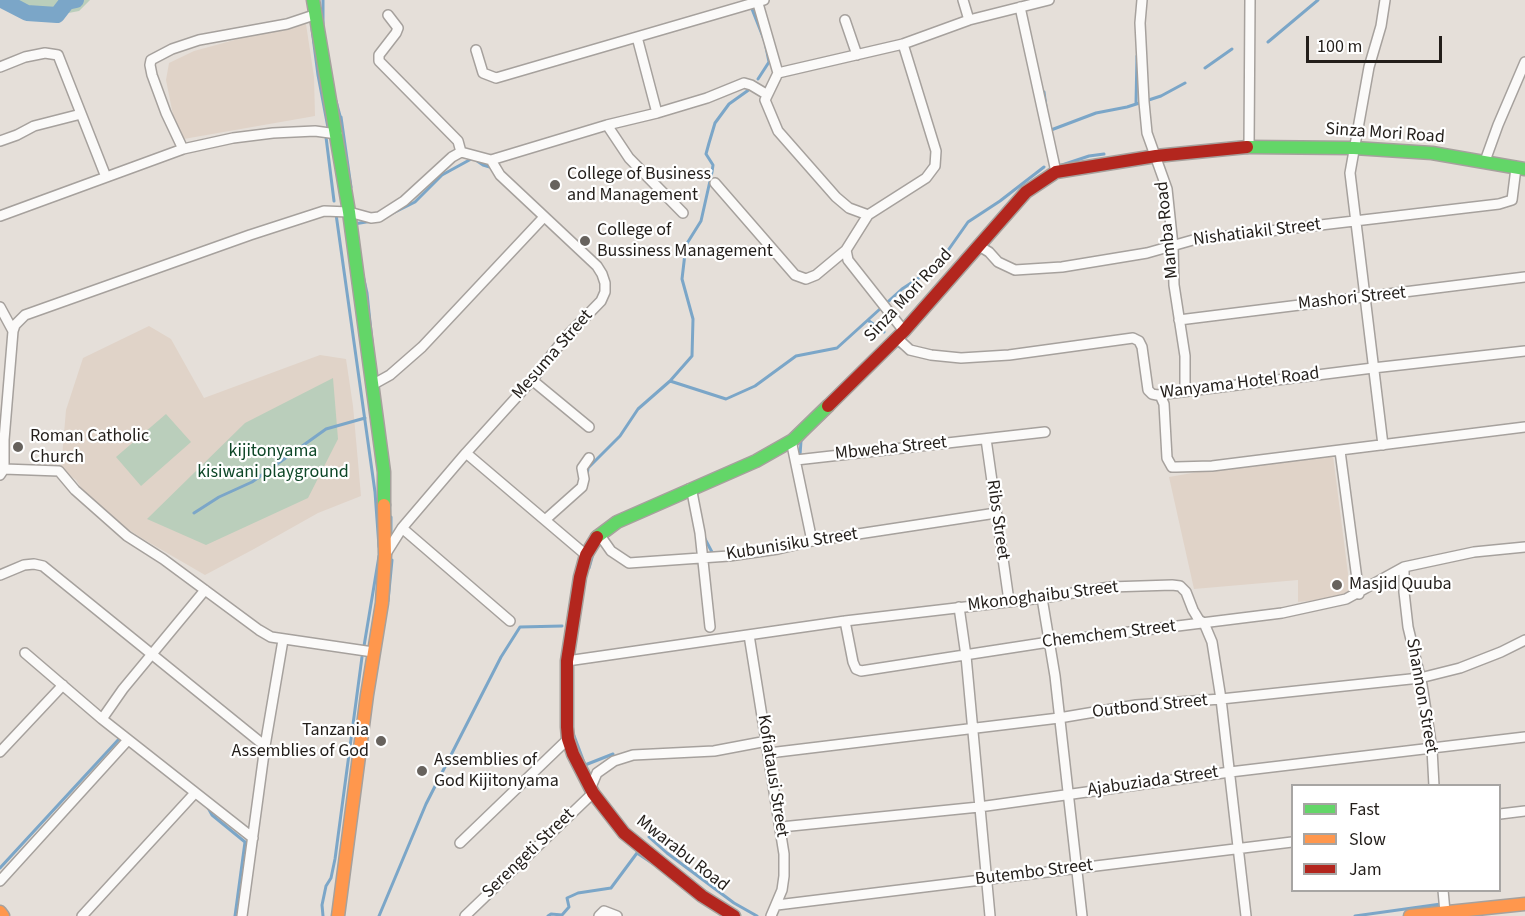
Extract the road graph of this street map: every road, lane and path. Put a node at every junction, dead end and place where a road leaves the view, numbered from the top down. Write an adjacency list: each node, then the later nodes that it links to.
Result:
1 (313, 0): 10 (street)
2 (963, 0): 13 (street)
3 (1049, 0): 8 (street)
4 (1142, 0): 31 (street, Mamba Road)
5 (1250, 0): 27 (street)
6 (1385, 0): 28 (street)
7 (759, 1): 14 (street); 20 (street)
8 (1037, 1): 9 (street)
9 (1020, 7): 13 (street); 35 (street)
10 (314, 15): 25 (street); 29 (street)
11 (388, 15): 30 (street)
12 (845, 20): 17 (street)
13 (969, 20): 15 (street)
14 (637, 37): 16 (street); 22 (street)
15 (903, 44): 17 (street); 40 (street)
16 (476, 50)
17 (857, 55): 20 (street)
18 (1525, 62): 33 (street)
19 (0, 67): 23 (street)
20 (778, 73): 21 (street)
21 (766, 94): 22 (street); 40 (street)
22 (657, 113): 24 (street)
23 (81, 114): 26 (street); 36 (street)
24 (608, 125): 32 (street); 39 (street)
25 (337, 134): 29 (street); 38 (street)
26 (0, 141)
27 (1249, 147): 28 (street, Sinza Mori Road); 31 (street, Sinza Mori Road)
28 (1354, 148): 33 (street, Sinza Mori Road); 43 (street)
29 (183, 149): 36 (street)
30 (461, 152): 32 (street); 38 (street)
31 (1156, 156): 35 (street, Sinza Mori Road); 45 (street, Mamba Road)
32 (491, 159): 42 (street, Mesuma Street)
33 (1485, 161): 34 (street, Sinza Mori Road)
34 (1520, 168): 43 (street, Nishatiakil Street)
35 (1056, 172): 44 (street, Sinza Mori Road)
36 (106, 177): 41 (street)
37 (714, 183): 46 (street)
38 (349, 212): 51 (street); 56 (street)
39 (684, 213)
40 (868, 215): 46 (street)
41 (0, 216)
42 (543, 217): 55 (street, Mesuma Street); 56 (street)
43 (1355, 221): 45 (street, Nishatiakil Street); 48 (street)
44 (979, 246): 45 (street, Nishatiakil Street); 52 (street, Sinza Mori Road)
45 (1173, 246): 50 (street, Mamba Road)
46 (846, 250): 52 (street)
47 (1525, 278): 48 (street, Mashori Street)
48 (1365, 297): 50 (street, Mashori Street); 54 (street)
49 (0, 308): 51 (street)
50 (1179, 320): 57 (street, Mamba Road)
51 (13, 331): 62 (street)
52 (900, 334): 58 (street, Wanyama Hotel Road); 64 (street, Sinza Mori Road)
53 (1525, 351): 54 (street, Wanyama Hotel Road)
54 (1373, 368): 57 (street, Wanyama Hotel Road); 65 (street)
55 (532, 380): 59 (street); 67 (street, Mesuma Street)
56 (372, 385): 78 (street)
57 (1185, 391): 58 (street, Wanyama Hotel Road)
58 (1160, 394): 66 (street)
59 (589, 427)
60 (1525, 427): 65 (street)
61 (1045, 432): 63 (street, Mbweha Street)
62 (2, 436): 70 (street)
63 (986, 439): 69 (street, Mbweha Street); 72 (street, Ribs Street)
64 (793, 440): 69 (street); 71 (street, Sinza Mori Road)
65 (1383, 445): 66 (street)
66 (1340, 451): 84 (street)
67 (466, 453): 73 (street); 74 (street, Mesuma Street)
68 (589, 458): 73 (street)
69 (796, 460): 76 (street)
70 (2, 472): 83 (street)
71 (689, 489): 75 (street, Sinza Mori Road); 80 (street)
72 (996, 513): 76 (street, Kubunisiku Street); 86 (street, Ribs Street)
73 (545, 520): 79 (street)
74 (402, 528): 78 (street, Mesuma Street); 88 (street)
75 (599, 534): 79 (street, Sinza Mori Road); 80 (street, Kubunisiku Street)
76 (813, 542): 80 (street, Kubunisiku Street)
77 (1525, 547): 81 (street, Chemchem Street)
78 (385, 555): 96 (street)
79 (586, 555): 100 (street, Sinza Mori Road)
80 (704, 558): 91 (street)
81 (1404, 567): 84 (street, Chemchem Street); 101 (street, Shannon Street)
82 (0, 575): 98 (street)
83 (206, 590): 93 (street); 98 (street)
84 (1359, 594): 90 (street, Chemchem Street)
85 (1042, 598): 86 (street, Mkonoghaibu Street); 90 (street, Mkonoghaibu Street); 95 (street)
86 (1009, 601): 87 (street, Mkonoghaibu Street)
87 (959, 607): 89 (street, Mkonoghaibu Street); 99 (street)
88 (510, 621)
89 (845, 621): 92 (street, Mkonoghaibu Street); 99 (street, Chemchem Street)
90 (1204, 623): 95 (street, Chemchem Street); 103 (street, Mkonoghaibu Street)
91 (710, 627)
92 (749, 635): 100 (street, Mkonoghaibu Street); 110 (street, Kofiatausi Street)
93 (283, 639): 96 (street); 111 (street)
94 (1525, 640): 101 (street, Outbond Street)
95 (1049, 642): 99 (street, Chemchem Street); 104 (street)
96 (373, 652): 140 (street)
97 (25, 653): 102 (street)
98 (152, 654): 105 (street); 111 (street)
99 (966, 656): 106 (street)
100 (567, 661): 108 (street, Sinza Mori Road)
101 (1420, 678): 103 (street, Outbond Street); 112 (street, Shannon Street)
102 (63, 685): 105 (street); 113 (street)
103 (1221, 699): 104 (street, Outbond Street); 115 (street, Mkonoghaibu Street)
104 (1059, 718): 106 (street, Outbond Street); 119 (street)
105 (102, 719): 109 (street)
106 (973, 728): 114 (street, Outbond Street); 120 (street)
107 (1525, 737): 112 (street, Ajabuziada Street)
108 (568, 739): 117 (street, Sinza Mori Road); 126 (street)
109 (128, 740): 118 (street); 130 (street)
110 (767, 741): 114 (street, Kofiatausi Street); 117 (street, Serengeti Street)
111 (265, 746): 124 (street)
112 (1432, 749): 115 (street, Ajabuziada Street); 116 (street, Shannon Street)
113 (0, 752)
114 (769, 753): 123 (street, Kofiatausi Street)
115 (1230, 772): 119 (street, Ajabuziada Street); 127 (street, Mkonoghaibu Street)
116 (1434, 784)
117 (592, 790): 141 (street, Serengeti Street); 144 (street, Mwarabu Road)
118 (194, 794): 124 (street); 138 (street)
119 (1068, 794): 120 (street, Ajabuziada Street); 128 (street)
120 (979, 807): 123 (street, Ajabuziada Street); 129 (street)
121 (1525, 811): 122 (street)
122 (1501, 814)
123 (781, 827): 133 (street, Kofiatausi Street)
124 (254, 838): 139 (street)
125 (1291, 842): 127 (street, Butembo Street)
126 (460, 843)
127 (1239, 849): 128 (street, Butembo Street); 148 (street, Mkonoghaibu Street)
128 (1077, 867): 129 (street, Butembo Street); 147 (street)
129 (985, 879): 133 (street, Butembo Street); 146 (street)
130 (0, 881)
131 (1443, 892): 135 (street)
132 (1525, 904): 135 (street)
133 (777, 905): 145 (street, Kofiatausi Street)
134 (0, 912): 137 (street)
135 (1445, 912): 136 (street)
136 (1427, 915): 149 (street)
137 (3, 916)
138 (82, 916)
139 (242, 916)
140 (338, 916)
141 (465, 916)
142 (599, 916): 143 (street)
143 (617, 916)
144 (734, 916)
145 (771, 916)
146 (990, 916)
147 (1083, 916)
148 (1246, 916)
149 (1410, 916)

